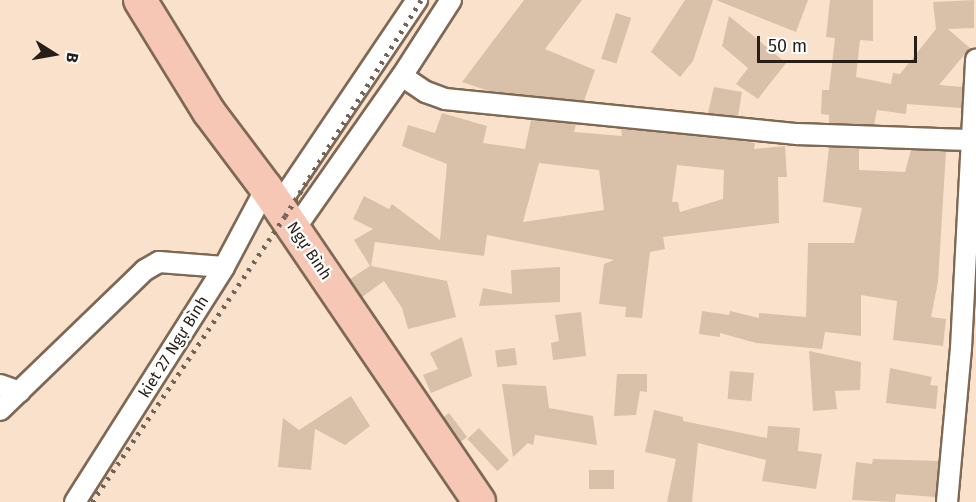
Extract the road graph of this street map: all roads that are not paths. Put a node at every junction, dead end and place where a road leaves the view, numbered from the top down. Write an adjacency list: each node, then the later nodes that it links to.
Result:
1 (140, 0): 7 (highway, Ngự Bình)
2 (417, 0): 7 (street)
3 (451, 0): 5 (street)
4 (976, 59): 6 (street)
5 (402, 76): 6 (street); 7 (street)
6 (971, 140): 14 (street)
7 (279, 208): 8 (street, kiet 27 Ngự Bình); 13 (highway, Ngự Bình)
8 (224, 267): 10 (street); 12 (street, kiet 27 Ngự Bình)
9 (0, 386): 10 (street)
10 (20, 392): 11 (street)
11 (0, 410)
12 (75, 502)
13 (479, 502)
14 (947, 502)

